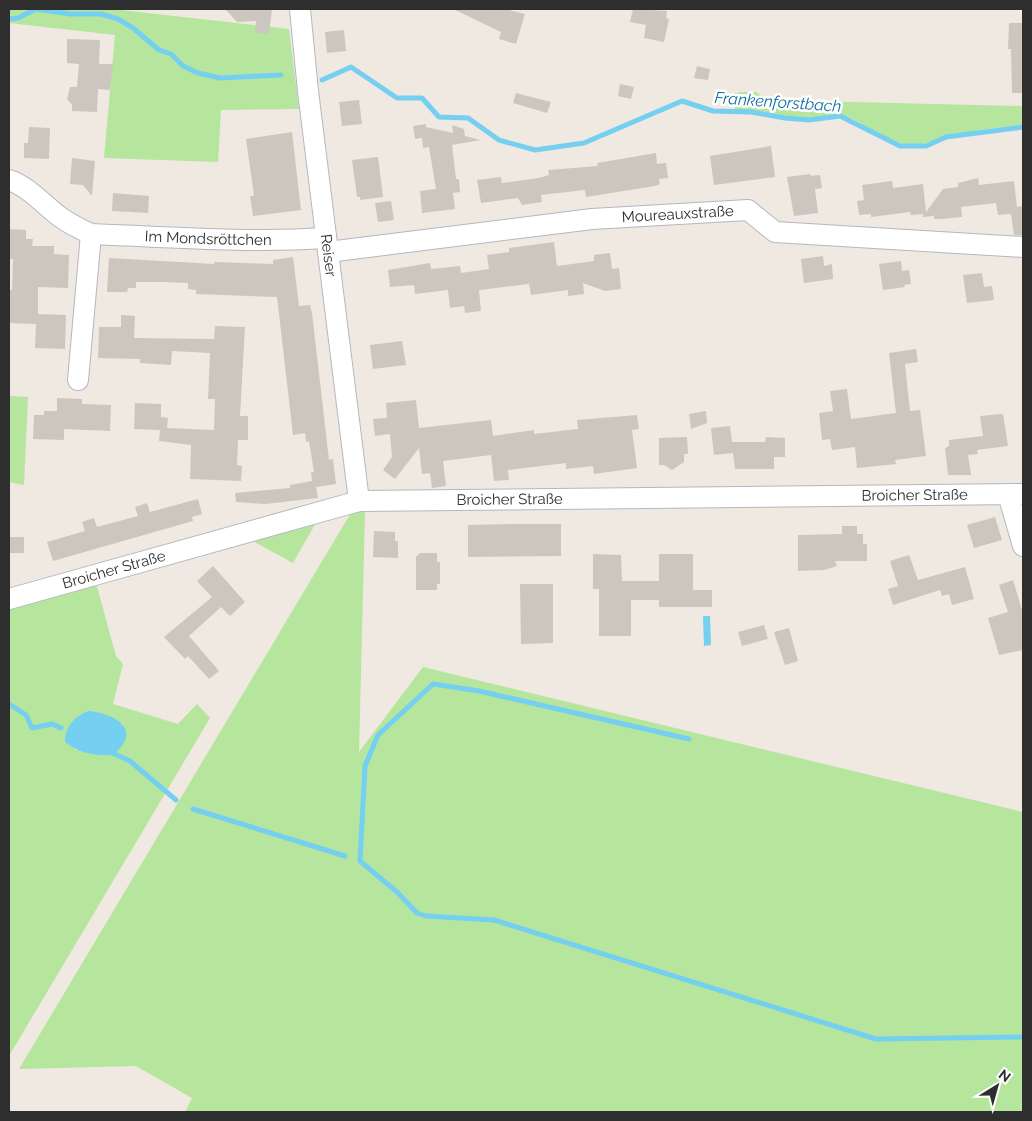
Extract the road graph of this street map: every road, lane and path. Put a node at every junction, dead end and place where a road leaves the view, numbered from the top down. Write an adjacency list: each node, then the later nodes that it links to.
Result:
1 (300, 9): 4 (street, Reiser)
2 (9, 180): 3 (street, Im Mondsröttchen)
3 (91, 234): 4 (street, Im Mondsröttchen); 6 (street)
4 (327, 245): 5 (street, Moureauxstraße); 8 (street, Reiser)
5 (1023, 247)
6 (78, 380)
7 (1016, 494): 8 (street, Broicher Straße); 9 (street)
8 (359, 501): 10 (street, Broicher Straße)
9 (1023, 546)
10 (9, 599)

